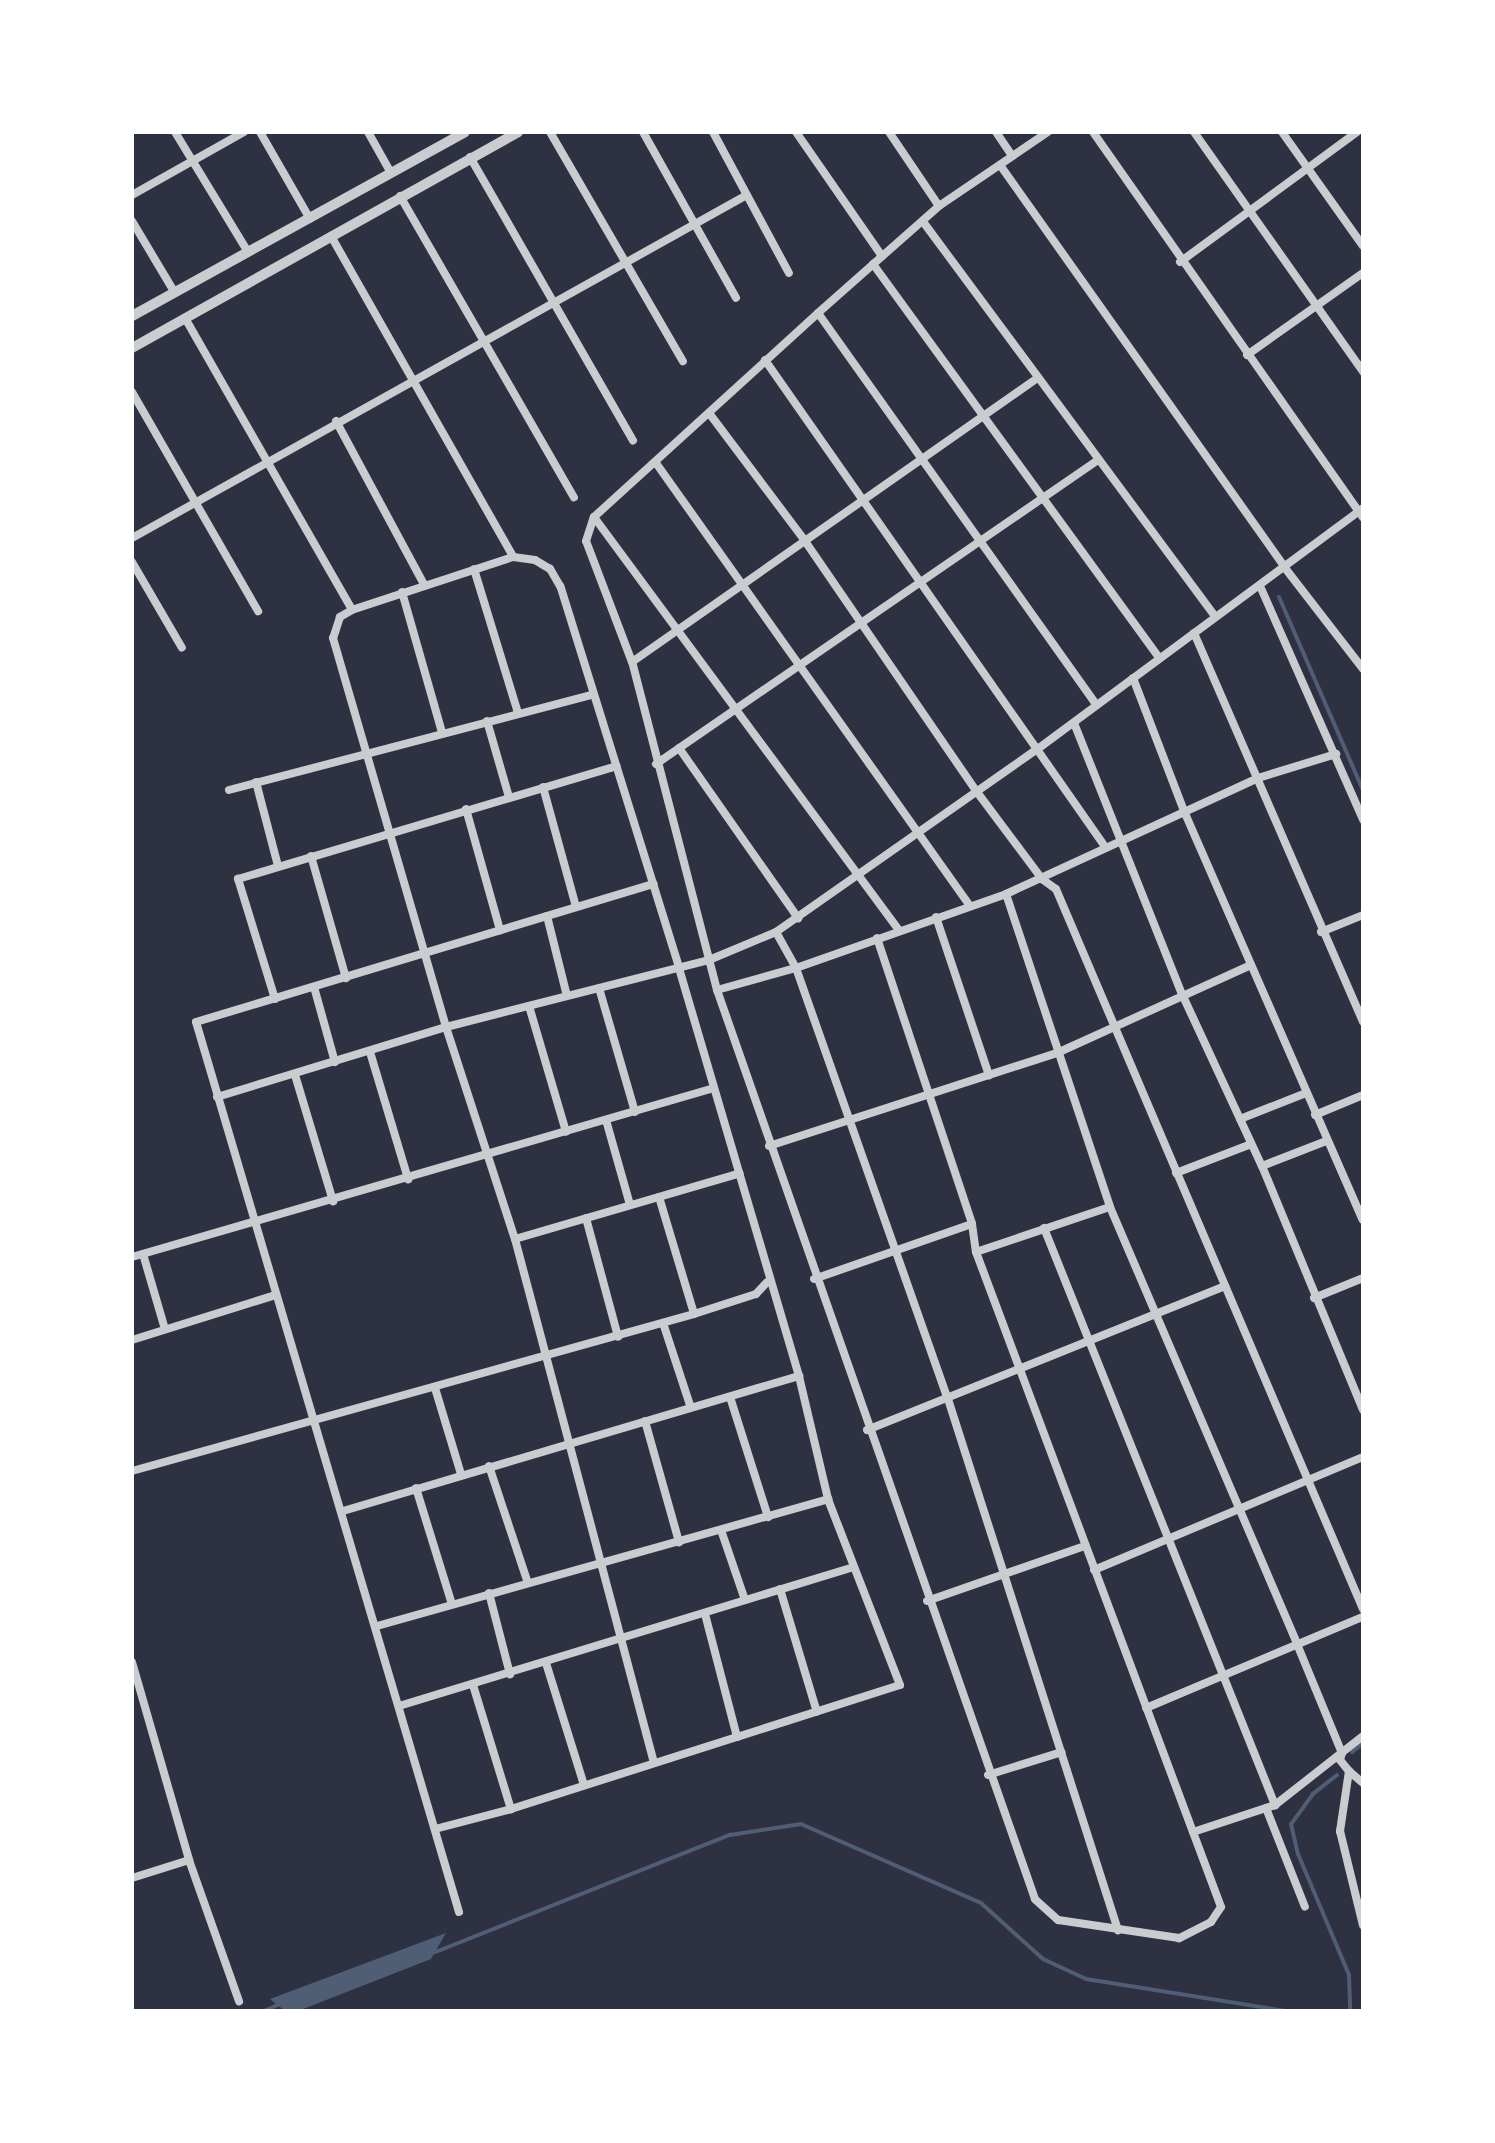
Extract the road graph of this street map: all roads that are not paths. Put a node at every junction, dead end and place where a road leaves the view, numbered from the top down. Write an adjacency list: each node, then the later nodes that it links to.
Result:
1 (175, 132): 20 (street)
2 (244, 132): 20 (street)
3 (260, 132): 29 (street)
4 (368, 132): 23 (street)
5 (550, 132): 38 (street)
6 (643, 132): 31 (street)
7 (713, 132): 25 (street)
8 (796, 132): 36 (street)
9 (889, 132): 27 (street)
10 (996, 132): 18 (street)
11 (1048, 132): 18 (street)
12 (1093, 132): 37 (street)
13 (1194, 132): 28 (street)
14 (1282, 132): 22 (street)
15 (1357, 132): 22 (street)
16 (460, 133): 23 (street)
17 (513, 133): 19 (street)
18 (1012, 156): 21 (street)
19 (470, 157): 26 (street); 44 (street)
20 (192, 161): 24 (street); 35 (street)
21 (1000, 165): 27 (street); 77 (street)
22 (1308, 169): 28 (street); 34 (street)
23 (391, 173): 29 (street)
24 (132, 195)
25 (747, 195): 31 (street); 40 (street)
26 (400, 196): 33 (street); 49 (street)
27 (939, 206): 32 (street)
28 (1249, 210): 37 (street); 45 (street)
29 (310, 219): 35 (street)
30 (132, 221): 42 (street)
31 (696, 222): 38 (street); 43 (street)
32 (924, 223): 36 (street); 55 (street)
33 (331, 236): 48 (street); 56 (street)
34 (1363, 246)
35 (248, 252): 42 (street)
36 (882, 256): 39 (street)
37 (1180, 262): 51 (street)
38 (626, 263): 44 (street); 53 (street)
39 (873, 264): 46 (street); 59 (street)
40 (789, 273)
41 (1363, 273): 45 (street)
42 (175, 293): 47 (street)
43 (736, 298)
44 (554, 303): 49 (street); 61 (street)
45 (1316, 306): 51 (street); 54 (street)
46 (818, 313): 52 (street); 62 (street)
47 (132, 316)
48 (185, 318): 50 (street); 64 (street)
49 (486, 343): 56 (street); 67 (street)
50 (132, 348)
51 (1247, 355): 70 (street)
52 (765, 360): 58 (street); 69 (street)
53 (683, 361)
54 (1363, 372)
55 (1038, 378): 59 (street); 63 (street)
56 (415, 380): 60 (street); 75 (street)
57 (132, 392): 68 (street)
58 (709, 413): 65 (street); 73 (street)
59 (983, 413): 62 (street); 66 (street)
60 (336, 421): 64 (street); 81 (street)
61 (633, 440)
62 (922, 459): 69 (street); 74 (street)
63 (1098, 460): 66 (street); 86 (street)
64 (268, 461): 68 (street); 84 (street)
65 (656, 463): 71 (street); 80 (street)
66 (1040, 496): 74 (street); 91 (street)
67 (574, 497)
68 (195, 502): 72 (street); 85 (street)
69 (864, 502): 73 (street); 79 (street)
70 (1362, 512): 77 (street)
71 (594, 517): 88 (street); 92 (street)
72 (132, 538)
73 (805, 541): 80 (street); 87 (street)
74 (979, 541): 79 (street); 97 (street)
75 (513, 557): 78 (street); 96 (street)
76 (132, 562): 90 (street)
77 (1285, 568): 82 (street); 94 (street)
78 (474, 569): 81 (street); 99 (street)
79 (922, 584): 87 (street); 104 (street)
80 (741, 585): 88 (street); 93 (street)
81 (425, 586): 83 (street)
82 (1260, 586): 86 (street); 106 (street)
83 (402, 592): 84 (street); 102 (street)
84 (352, 610): 105 (street)
85 (258, 611)
86 (1216, 617): 89 (street)
87 (861, 624): 93 (street); 113 (street)
88 (681, 629): 92 (street); 98 (street)
89 (1194, 633): 91 (street); 109 (street)
90 (182, 648)
91 (1159, 657): 95 (street)
92 (632, 662): 107 (street)
93 (800, 666): 98 (street); 119 (street)
94 (1363, 669)
95 (1133, 678): 97 (street); 116 (street)
96 (592, 695): 99 (street); 108 (street)
97 (1097, 705): 101 (street)
98 (736, 708): 103 (street); 124 (street)
99 (518, 713): 100 (street)
100 (487, 721): 102 (street); 114 (street)
101 (1074, 723): 104 (street); 120 (street)
102 (442, 732): 105 (street)
103 (679, 748): 107 (street); 133 (street)
104 (1039, 748): 113 (street); 121 (street)
105 (368, 751): 110 (street); 118 (street)
106 (1336, 754): 109 (street); 117 (street)
107 (656, 764): 140 (street)
108 (617, 766): 111 (street); 126 (street)
109 (1258, 778): 116 (street); 137 (street)
110 (256, 782): 112 (street); 123 (street)
111 (543, 787): 114 (street); 129 (street)
112 (229, 790)
113 (977, 792): 119 (street); 125 (street)
114 (509, 797): 115 (street)
115 (466, 809): 118 (street); 135 (street)
116 (1184, 811): 120 (street); 141 (street)
117 (1363, 820)
118 (391, 831): 122 (street); 139 (street)
119 (919, 832): 124 (street); 128 (street)
120 (1119, 840): 121 (street); 148 (street)
121 (1106, 848): 125 (street)
122 (311, 856): 123 (street); 144 (street)
123 (278, 866): 150 (street)
124 (858, 875): 133 (street); 134 (street)
125 (1042, 879): 127 (street); 153 (street)
126 (654, 884): 129 (street); 142 (street)
127 (1006, 894): 128 (street); 156 (street)
128 (970, 906): 132 (street)
129 (576, 907): 131 (street)
130 (1363, 915): 137 (street)
131 (547, 916): 135 (street); 149 (street)
132 (936, 917): 134 (street); 159 (street)
133 (798, 918): 136 (street)
134 (898, 929): 138 (street)
135 (500, 930): 139 (street)
136 (776, 932): 140 (street); 143 (street)
137 (1321, 932): 152 (street)
138 (877, 938): 143 (street); 162 (street)
139 (426, 954): 144 (street); 154 (street)
140 (706, 961): 142 (street); 147 (street)
141 (1251, 965): 148 (street); 161 (street)
142 (684, 966): 146 (street); 160 (street)
143 (796, 968): 147 (street); 169 (street)
144 (346, 978): 145 (street)
145 (314, 987): 150 (street); 157 (street)
146 (599, 988): 149 (street); 165 (street)
147 (717, 990): 173 (street)
148 (1182, 994): 153 (street); 167 (street)
149 (567, 996): 151 (street)
150 (275, 999): 164 (street)
151 (529, 1006): 154 (street); 170 (street)
152 (1363, 1022)
153 (1112, 1024): 156 (street); 177 (street)
154 (446, 1027): 155 (street); 174 (street)
155 (370, 1052): 157 (street); 178 (street)
156 (1057, 1053): 159 (street); 182 (street)
157 (335, 1062): 158 (street)
158 (295, 1075): 164 (street); 180 (street)
159 (989, 1075): 162 (street)
160 (714, 1088): 165 (street); 176 (street)
161 (1306, 1093): 166 (street); 167 (street)
162 (927, 1094): 169 (street); 186 (street)
163 (1363, 1095): 166 (street)
164 (217, 1097): 185 (street)
165 (635, 1112): 168 (street)
166 (1315, 1115): 171 (street)
167 (1240, 1119): 172 (street)
168 (606, 1120): 170 (street); 181 (street)
169 (850, 1121): 173 (street); 189 (street)
170 (566, 1132): 174 (street)
171 (1326, 1141): 175 (street); 184 (street)
172 (1251, 1144): 175 (street); 177 (street)
173 (769, 1146): 194 (street)
174 (486, 1155): 178 (street); 188 (street)
175 (1262, 1166): 198 (street)
176 (740, 1173): 179 (street); 195 (street)
177 (1176, 1173): 196 (street)
178 (408, 1179): 180 (street)
179 (659, 1197): 181 (street); 199 (street)
180 (333, 1201): 185 (street)
181 (630, 1205): 183 (street)
182 (1110, 1207): 187 (street); 200 (street)
183 (586, 1218): 188 (street); 203 (street)
184 (1363, 1220)
185 (254, 1221): 191 (street); 197 (street)
186 (972, 1224): 189 (street); 190 (street)
187 (1044, 1228): 190 (street); 205 (street)
188 (515, 1239): 206 (street)
189 (895, 1252): 194 (street); 211 (street)
190 (976, 1252): 207 (street)
191 (143, 1254): 192 (street); 202 (street)
192 (132, 1257)
193 (1363, 1278): 198 (street)
194 (814, 1279): 216 (street)
195 (767, 1282): 199 (street); 208 (street)
196 (1225, 1286): 200 (street); 222 (street)
197 (276, 1295): 202 (street); 214 (street)
198 (1314, 1298): 213 (street)
199 (694, 1314): 201 (street)
200 (1153, 1316): 205 (street); 226 (street)
201 (663, 1323): 203 (street); 212 (street)
202 (165, 1329): 204 (street)
203 (618, 1337): 206 (street)
204 (132, 1340)
205 (1089, 1340): 207 (street); 229 (street)
206 (546, 1357): 209 (street); 217 (street)
207 (1019, 1369): 211 (street); 231 (street)
208 (799, 1376): 210 (street); 224 (street)
209 (435, 1388): 214 (street); 221 (street)
210 (730, 1397): 212 (street); 227 (street)
211 (948, 1399): 216 (street); 235 (street)
212 (691, 1408): 215 (street)
213 (1363, 1410)
214 (313, 1421): 220 (street); 225 (street)
215 (645, 1421): 217 (street); 230 (street)
216 (867, 1430): 240 (street)
217 (570, 1441): 219 (street); 232 (street)
218 (1363, 1457): 222 (street)
219 (489, 1466): 221 (street); 236 (street)
220 (132, 1471)
221 (461, 1474): 223 (street)
222 (1309, 1480): 226 (street); 242 (street)
223 (416, 1488): 225 (street); 241 (street)
224 (828, 1499): 227 (street); 233 (street)
225 (343, 1511): 245 (street)
226 (1236, 1511): 229 (street); 247 (street)
227 (768, 1517): 228 (street)
228 (721, 1530): 230 (street); 239 (street)
229 (1168, 1539): 234 (street); 251 (street)
230 (679, 1542): 232 (street)
231 (1085, 1546): 234 (street); 235 (street)
232 (605, 1564): 236 (street); 246 (street)
233 (851, 1568): 237 (street); 256 (street)
234 (1094, 1570): 255 (street)
235 (1004, 1575): 240 (street); 259 (street)
236 (528, 1583): 238 (street)
237 (780, 1589): 239 (street); 256 (street)
238 (489, 1593): 241 (street); 250 (street)
239 (745, 1600): 243 (street)
240 (927, 1601): 263 (street)
241 (452, 1604): 245 (street)
242 (1363, 1609)
243 (705, 1614): 246 (street); 258 (street)
244 (1363, 1617): 247 (street)
245 (377, 1626): 254 (street)
246 (621, 1639): 249 (street); 261 (street)
247 (1297, 1644): 251 (street); 260 (street)
248 (132, 1662): 253 (street)
249 (546, 1663): 250 (street); 265 (street)
250 (510, 1674): 252 (street)
251 (1223, 1676): 255 (street); 266 (street)
252 (473, 1685): 254 (street); 267 (street)
253 (136, 1693): 270 (street)
254 (399, 1706): 268 (street)
255 (1146, 1708): 269 (street)
256 (817, 1712): 258 (street)
257 (1363, 1736): 260 (street)
258 (737, 1737): 261 (street)
259 (1062, 1752): 263 (street); 277 (street)
260 (1342, 1753): 262 (street); 266 (street)
261 (654, 1763): 265 (street)
262 (1349, 1771): 264 (street); 273 (street)
263 (988, 1775): 277 (street)
264 (1363, 1783)
265 (584, 1785): 267 (street)
266 (1271, 1806): 269 (street); 274 (street)
267 (511, 1809): 268 (street)
268 (435, 1829): 275 (street)
269 (1193, 1832): 277 (street)
270 (189, 1860): 271 (street); 278 (street)
271 (132, 1878)
272 (1363, 1889): 273 (street)
273 (1353, 1892): 276 (street)
274 (1305, 1907)
275 (459, 1912)
276 (1363, 1925)
277 (1118, 1930)
278 (239, 2001)

